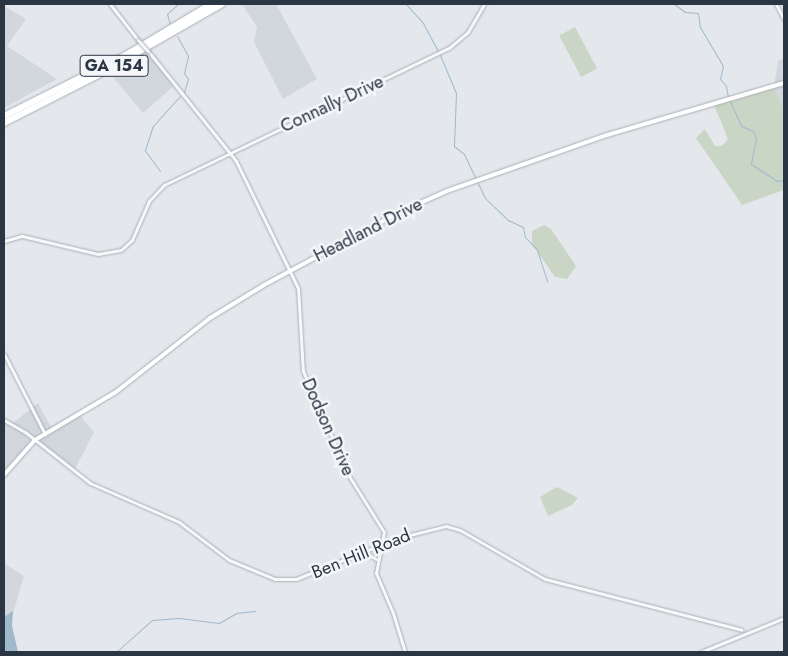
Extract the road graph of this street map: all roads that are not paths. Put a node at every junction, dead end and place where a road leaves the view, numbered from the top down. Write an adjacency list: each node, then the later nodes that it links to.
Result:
1 (110, 4): 10 (street, Dodson Drive, bridge)
2 (210, 4): 8 (highway, GA 154)
3 (222, 4): 9 (highway, GA 154)
4 (484, 4): 10 (street, Connally Drive)
5 (776, 4): 6 (street)
6 (784, 20)
7 (784, 83): 12 (main road, Headland Drive)
8 (4, 116)
9 (4, 123)
10 (230, 152): 11 (street, Connally Drive); 12 (street, Dodson Drive)
11 (4, 241)
12 (290, 270): 15 (main road, Headland Drive); 18 (street, Dodson Drive)
13 (4, 354): 15 (street)
14 (4, 420): 16 (street, Ben Hill Road)
15 (45, 434): 16 (main road, Headland Drive)
16 (35, 440): 17 (main road, Headland Drive); 21 (street, Ben Hill Road)
17 (4, 474)
18 (384, 533): 19 (street); 20 (street)
19 (398, 538): 20 (street, Ben Hill Road); 24 (street, Ben Hill Road)
20 (381, 546): 21 (street, Ben Hill Road); 22 (street)
21 (365, 552): 22 (street)
22 (377, 560): 25 (street)
23 (784, 618): 24 (street)
24 (742, 632): 26 (street)
25 (405, 652)
26 (701, 652)

